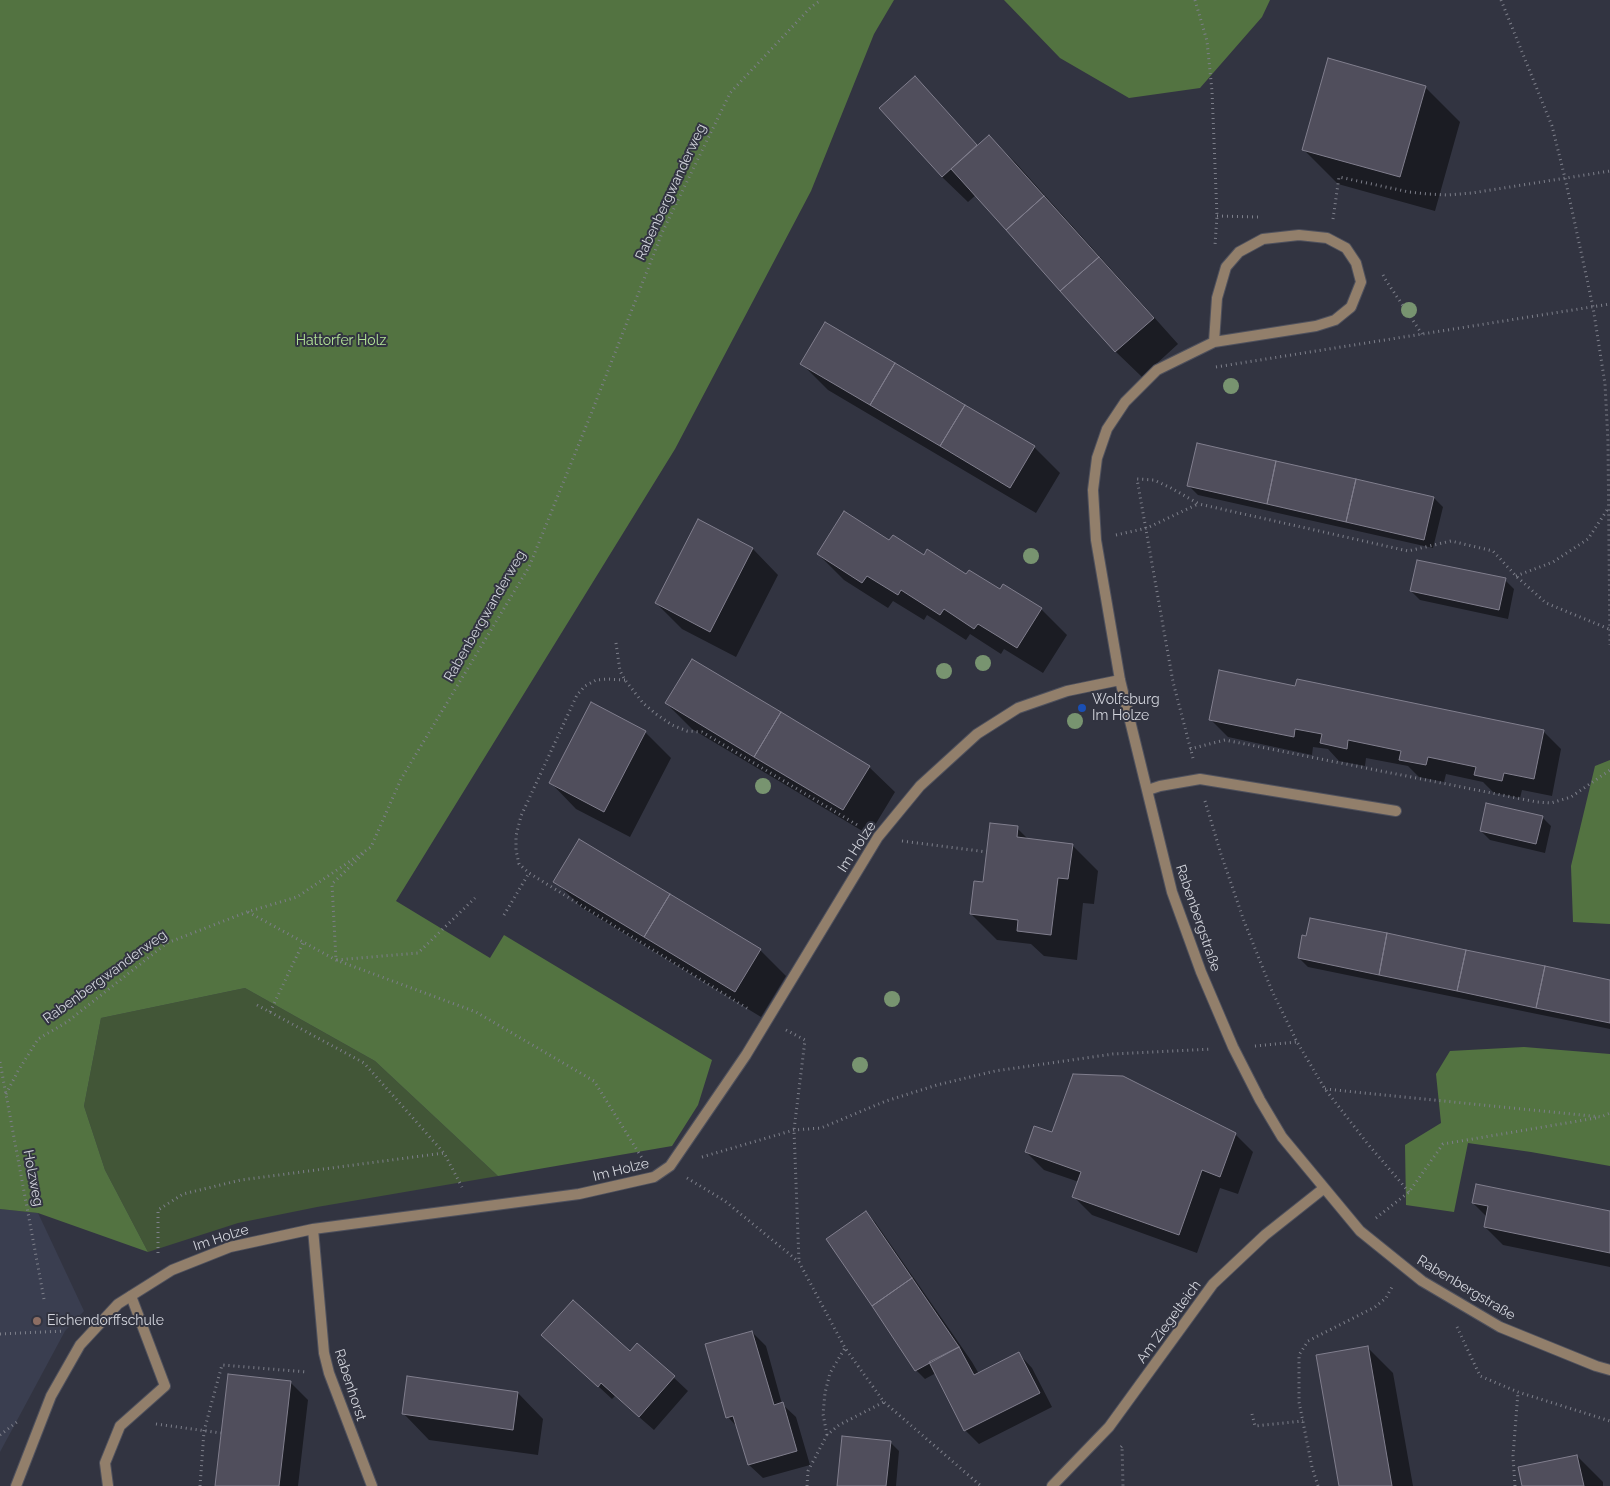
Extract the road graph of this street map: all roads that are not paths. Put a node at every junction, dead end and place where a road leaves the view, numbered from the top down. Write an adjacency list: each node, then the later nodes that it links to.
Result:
1 (1214, 342): 1 (street, Rabenbergstraße); 2 (street, Rabenbergstraße)
2 (1120, 680): 3 (street, Rabenbergstraße); 6 (street, Im Holze)
3 (1148, 790): 4 (street); 5 (street, Rabenbergstraße)
4 (1396, 811)
5 (1323, 1188): 8 (street, Rabenbergstraße); 12 (street, Am Ziegelteich)
6 (313, 1229): 7 (street, Im Holze); 11 (street, Rabenhorst)
7 (131, 1296): 9 (street, Im Holze); 10 (street)
8 (1610, 1370)
9 (16, 1486)
10 (108, 1486)
11 (372, 1486)
12 (1052, 1486)

